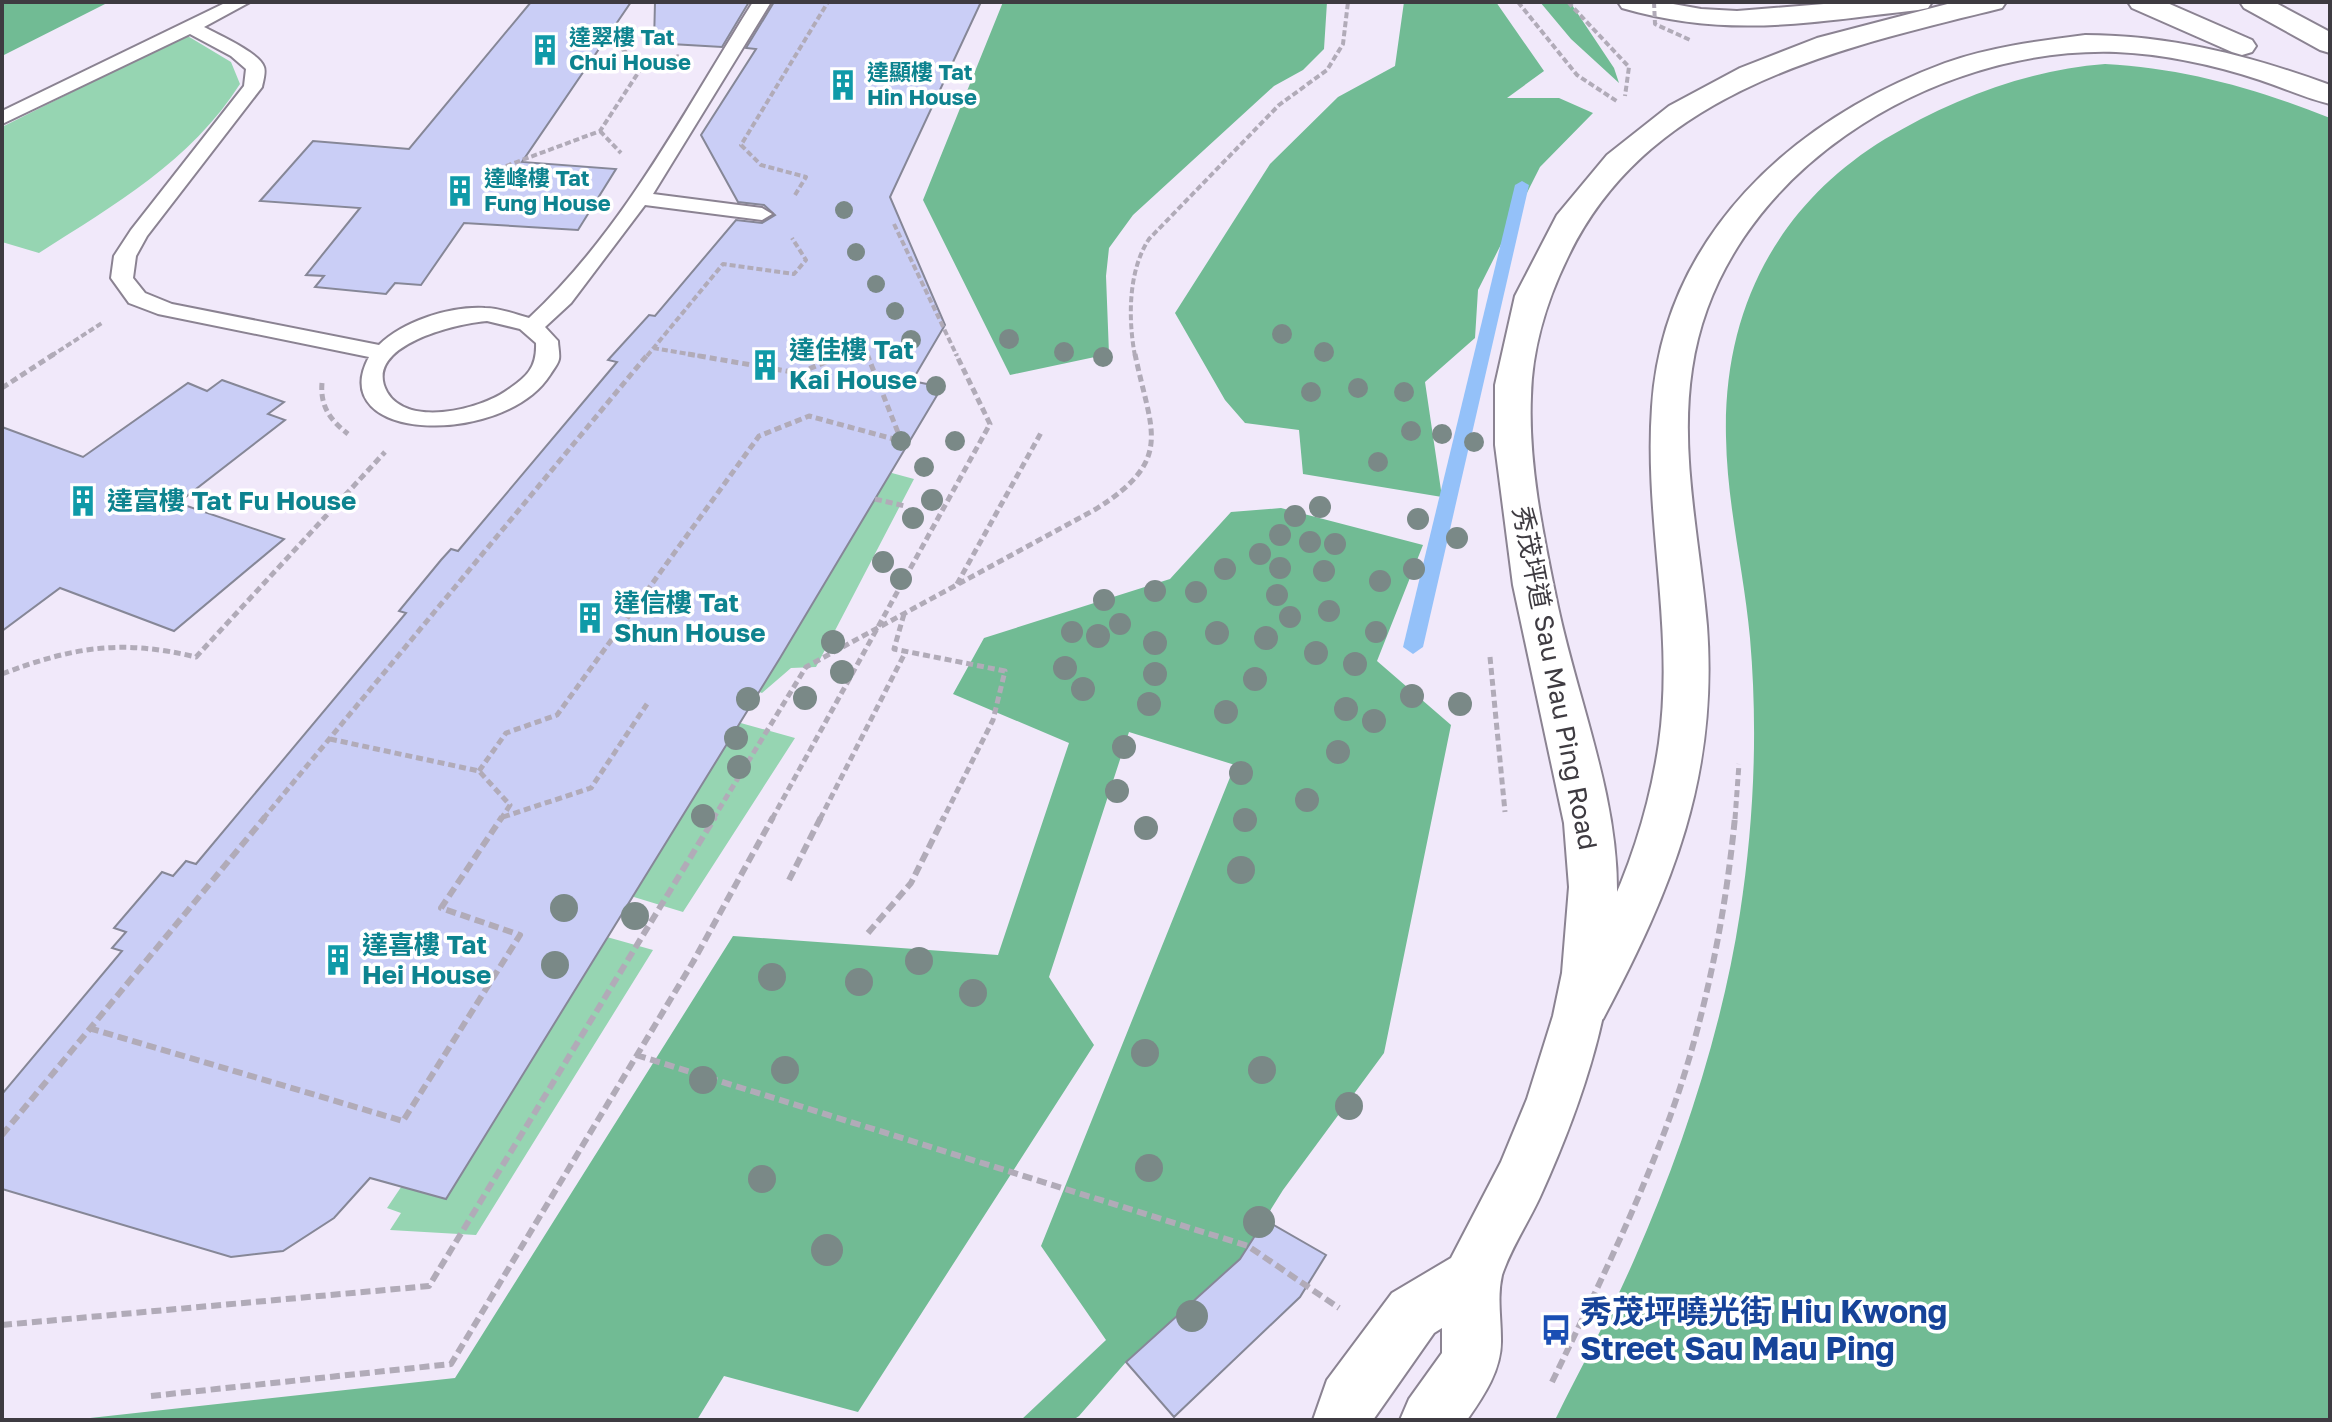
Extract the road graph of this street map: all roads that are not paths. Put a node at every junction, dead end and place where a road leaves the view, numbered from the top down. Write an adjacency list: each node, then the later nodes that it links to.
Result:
1 (241, 2): 8 (lane)
2 (762, 2): 12 (lane)
3 (1632, 2): 4 (main road)
4 (1918, 2)
5 (1992, 2): 16 (main road, 秀茂坪道 Sau Mau Ping Road)
6 (2142, 2): 10 (main road)
7 (2254, 2): 9 (main road)
8 (190, 27): 11 (lane); 15 (lane)
9 (2330, 44)
10 (2330, 93): 16 (main road)
11 (2, 118)
12 (640, 198): 13 (lane); 14 (lane)
13 (762, 214)
14 (533, 326): 15 (lane); 15 (lane)
15 (384, 353)
16 (1585, 1003): 17 (main road, 秀茂坪道 Sau Mau Ping Road)
17 (1471, 1278): 18 (main road); 19 (main road, 秀茂坪道 Sau Mau Ping Road)
18 (1343, 1420)
19 (1430, 1420)

